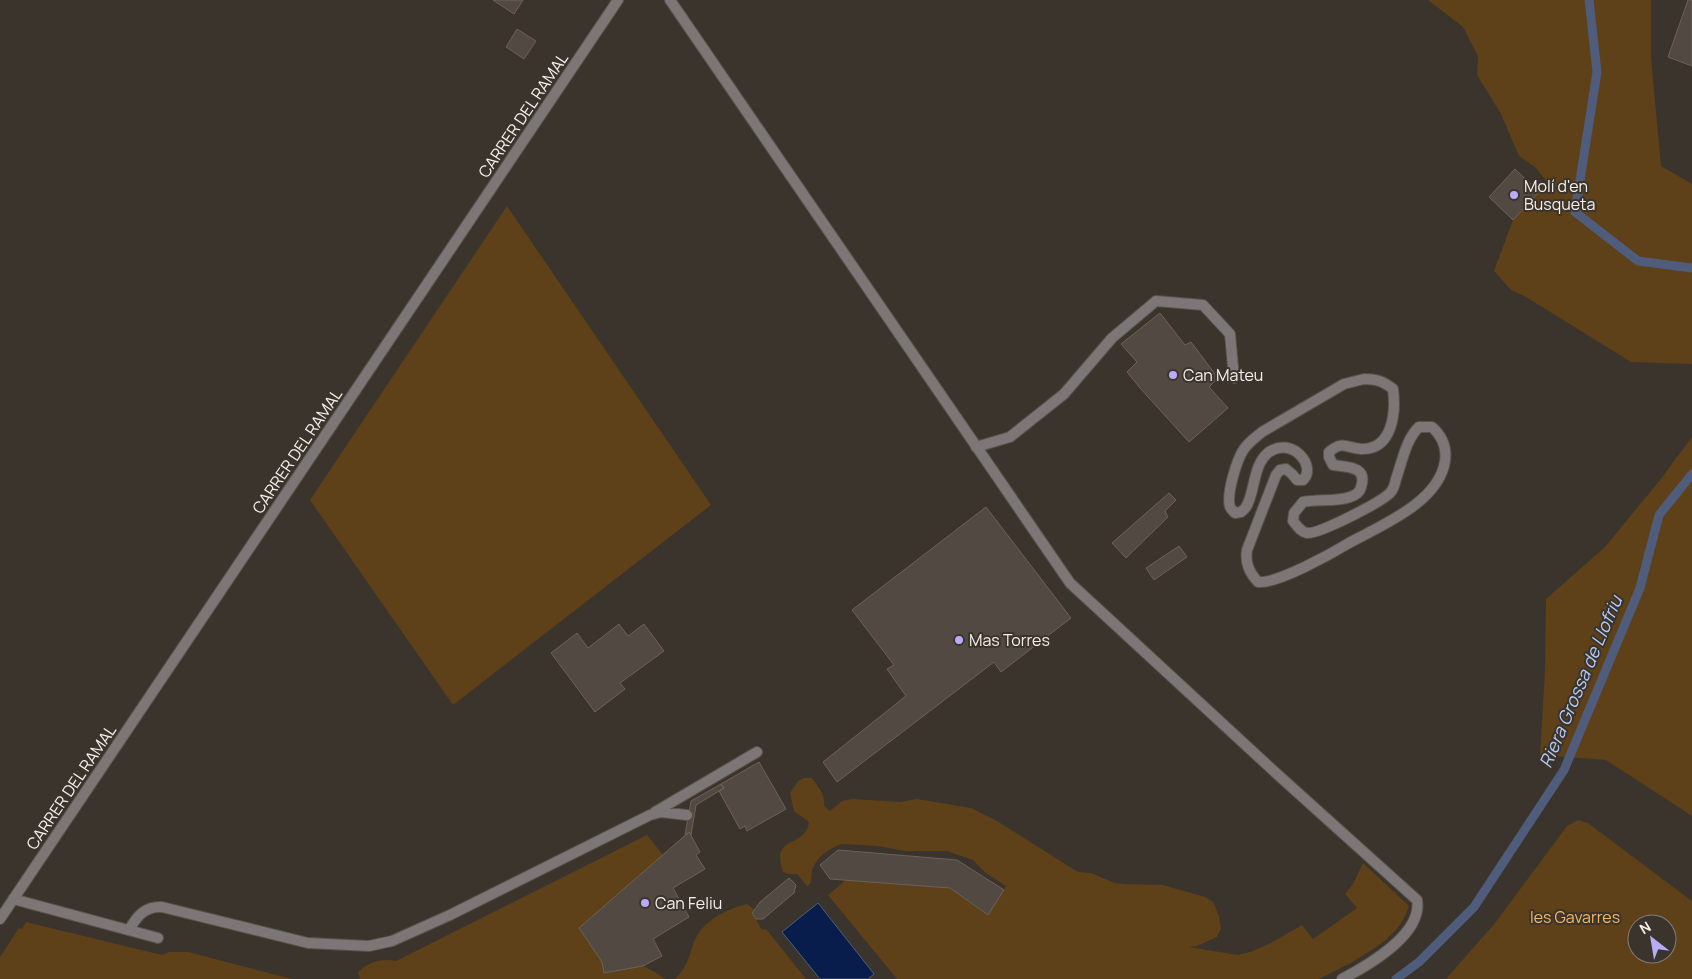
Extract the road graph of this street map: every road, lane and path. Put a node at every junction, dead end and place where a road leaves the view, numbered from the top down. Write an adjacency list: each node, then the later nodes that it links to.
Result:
1 (618, 0): 9 (street, CARRER DEL RAMAL)
2 (670, 0): 4 (street)
3 (1234, 378): 4 (street)
4 (976, 447): 13 (street)
5 (1233, 474): 5 (street)
6 (758, 752): 7 (street)
7 (650, 815): 8 (street); 11 (street)
8 (687, 815)
9 (13, 899): 10 (street, CARRER DEL RAMAL); 11 (street)
10 (0, 919)
11 (129, 930): 12 (street)
12 (158, 938)
13 (1342, 979)

